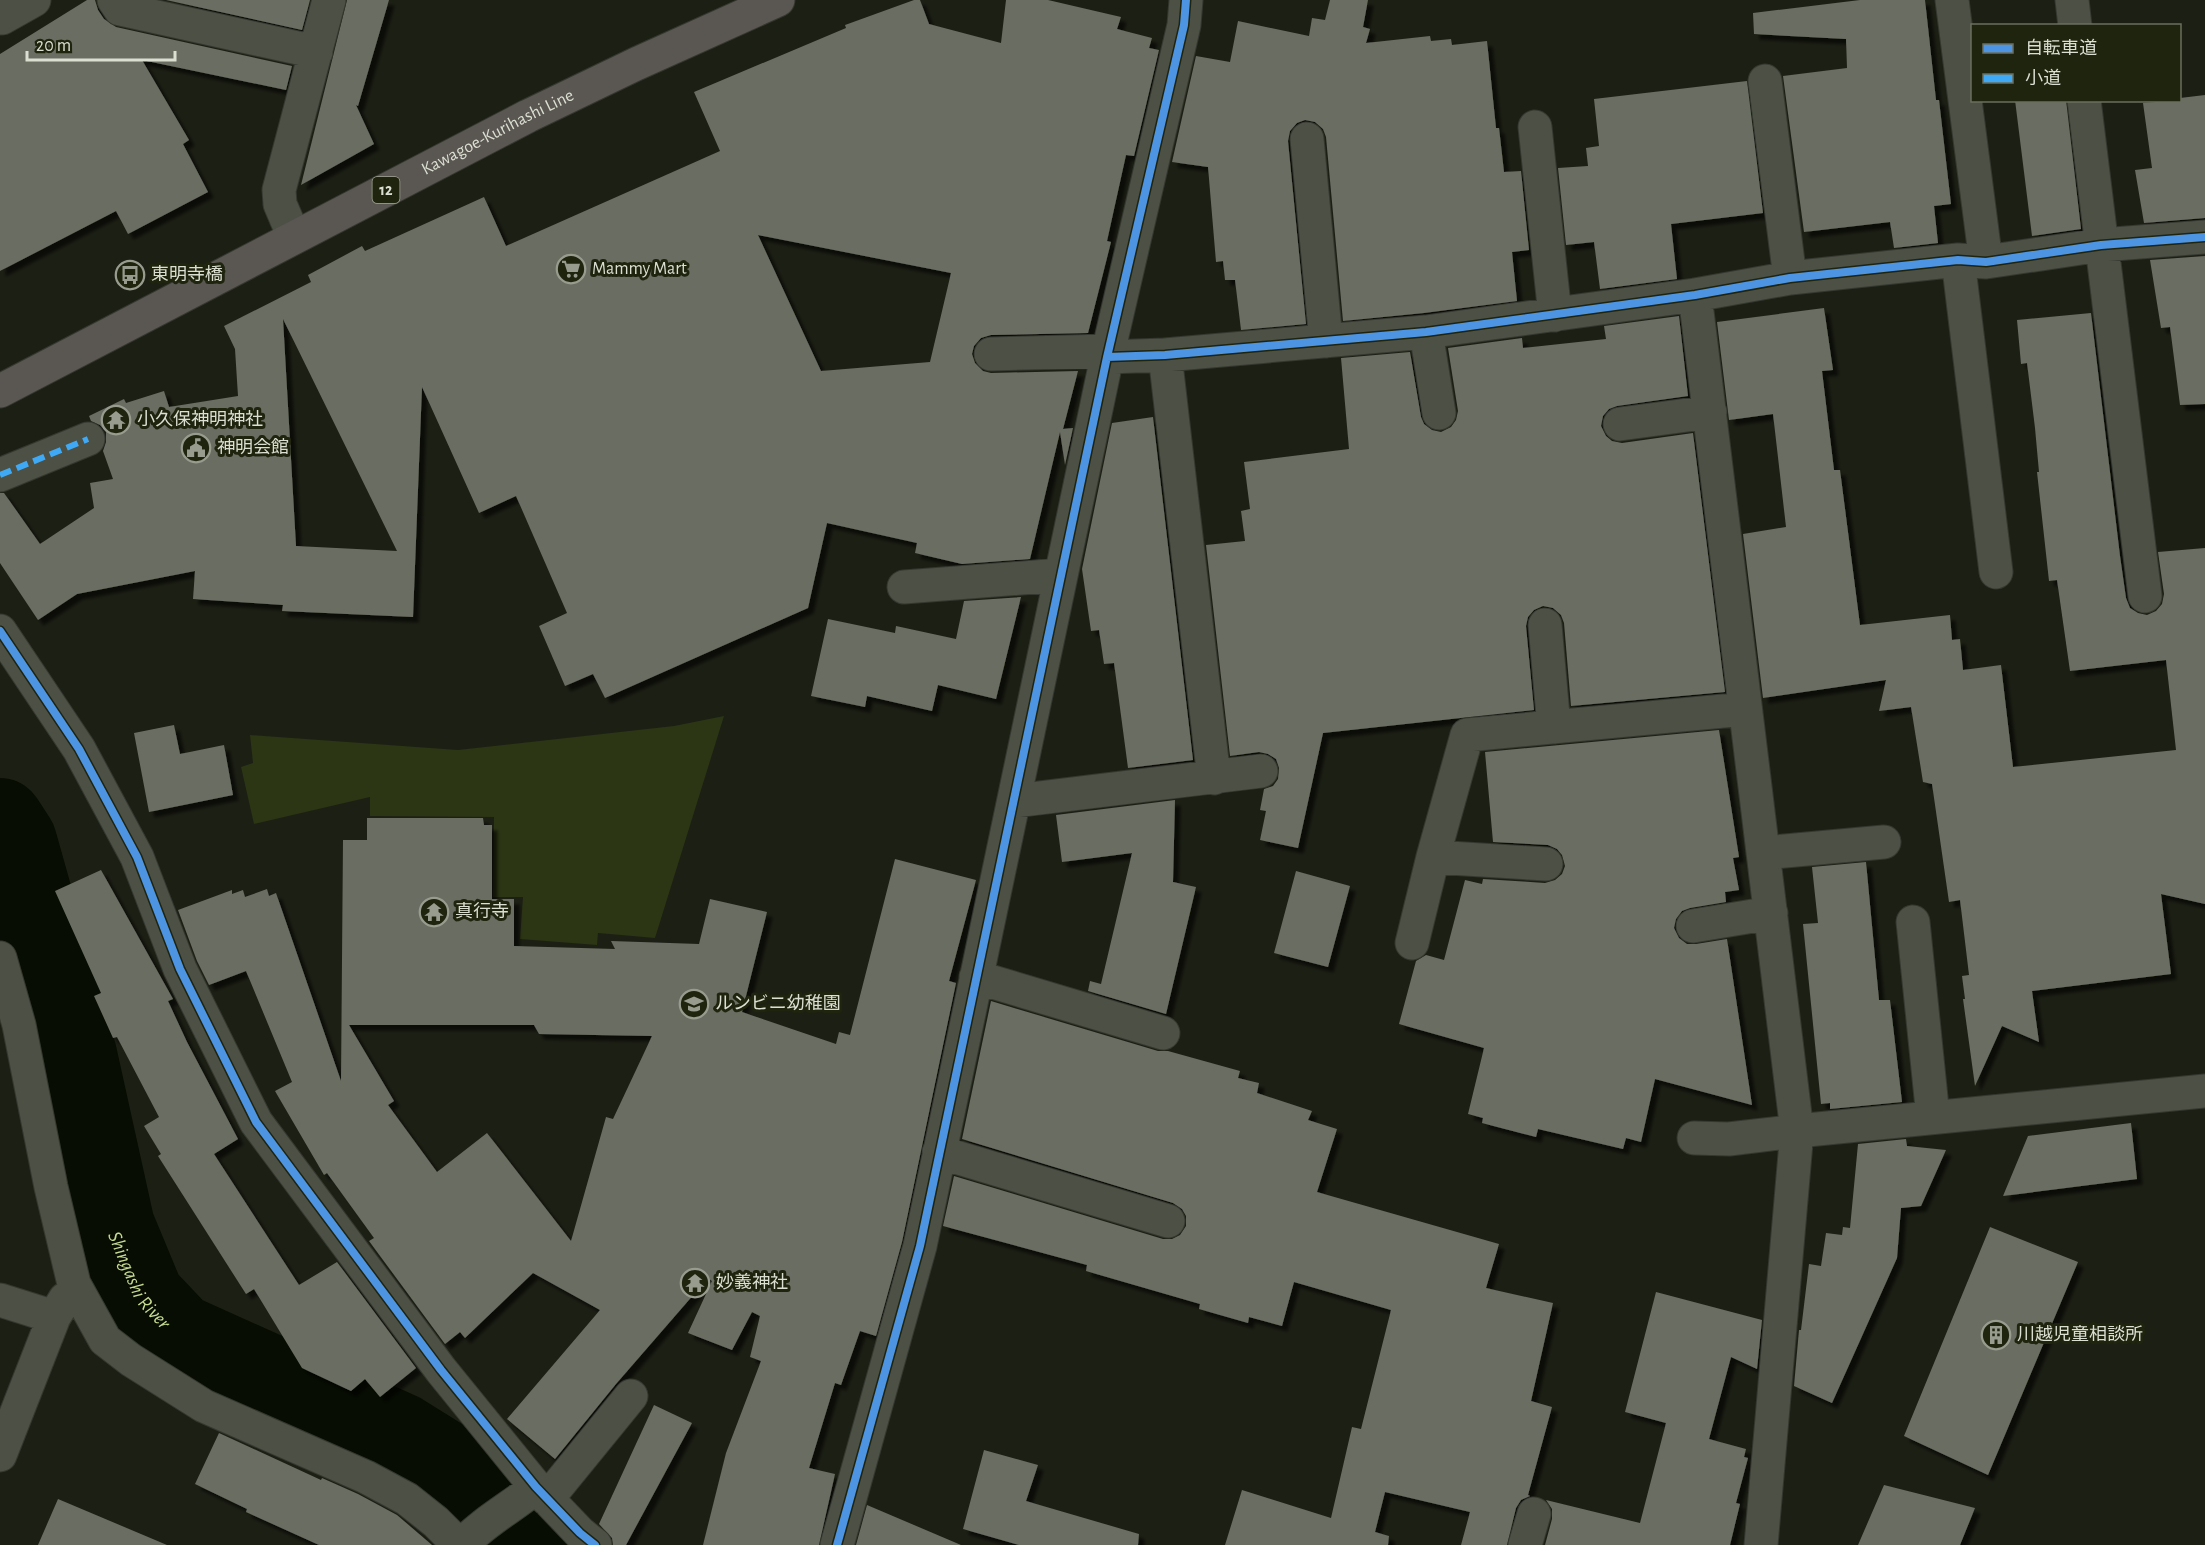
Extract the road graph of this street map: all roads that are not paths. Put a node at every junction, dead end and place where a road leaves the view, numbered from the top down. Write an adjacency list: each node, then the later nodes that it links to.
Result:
1 (34, 0): 8 (street)
2 (114, 0): 10 (street)
3 (329, 0): 10 (street)
4 (778, 0): 15 (main road, Kawagoe-Kurihashi Line / 12)
5 (1186, 0): 25 (street)
6 (1952, 0): 18 (street)
7 (2072, 0): 9 (street)
8 (2, 18)
9 (2075, 24)
10 (316, 52): 15 (street)
11 (1765, 81): 19 (street)
12 (2084, 102): 17 (street)
13 (1535, 127): 21 (street)
14 (1307, 139): 23 (street)
15 (294, 237): 27 (main road, Kawagoe-Kurihashi Line / 12)
16 (2205, 237): 17 (street)
17 (2101, 245): 18 (street); 36 (street)
18 (1972, 261): 19 (street); 33 (street)
19 (1790, 278): 20 (street)
20 (1695, 296): 21 (street); 28 (street)
21 (1555, 315): 22 (street)
22 (1426, 332): 23 (street); 29 (street)
23 (1326, 341): 26 (street)
24 (991, 354): 25 (street)
25 (1108, 354): 26 (street); 34 (street)
26 (1165, 356): 42 (street)
27 (0, 391)
28 (1710, 412): 30 (street); 39 (street)
29 (1439, 413)
30 (1620, 424)
31 (88, 439): 32 (street)
32 (0, 475)
33 (1996, 572)
34 (1061, 575): 35 (street); 43 (street)
35 (904, 587)
36 (2145, 596)
37 (1545, 625): 40 (street)
38 (0, 631): 66 (street)
39 (1745, 709): 40 (street); 45 (street)
40 (1554, 727): 46 (street)
41 (1261, 771): 42 (street)
42 (1214, 778): 43 (street)
43 (1014, 801): 53 (street)
44 (1884, 842): 45 (street)
45 (1763, 854): 48 (street)
46 (1433, 857): 47 (street); 51 (street)
47 (1546, 864)
48 (1771, 913): 50 (street); 57 (street)
49 (1913, 922): 56 (street)
50 (1692, 926)
51 (1412, 943)
52 (0, 958): 61 (street)
53 (976, 976): 54 (street); 59 (street)
54 (1163, 1033)
55 (2205, 1091): 56 (street)
56 (1933, 1117): 57 (street)
57 (1797, 1131): 58 (street); 72 (street)
58 (1694, 1138)
59 (939, 1152): 60 (street); 70 (street)
60 (1168, 1221)
61 (74, 1284): 63 (street); 68 (street)
62 (0, 1300): 63 (street)
63 (54, 1317): 65 (street)
64 (632, 1396): 66 (street)
65 (0, 1455)
66 (533, 1496): 68 (street); 69 (street)
67 (1534, 1514): 71 (street)
68 (464, 1542)
69 (595, 1545)
70 (837, 1545)
71 (1525, 1545)
72 (1761, 1545)

